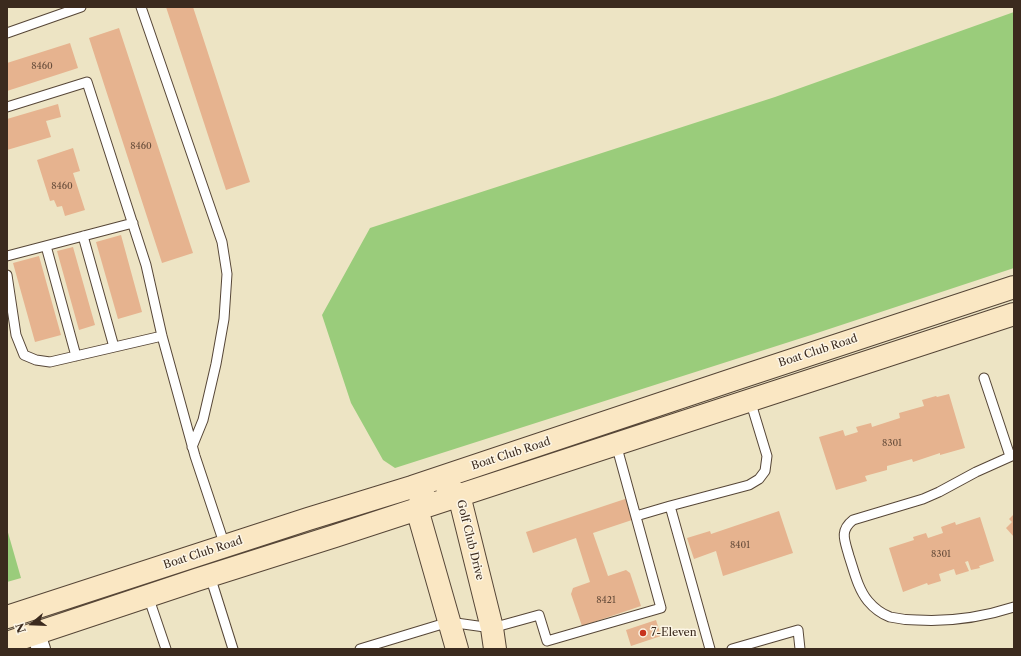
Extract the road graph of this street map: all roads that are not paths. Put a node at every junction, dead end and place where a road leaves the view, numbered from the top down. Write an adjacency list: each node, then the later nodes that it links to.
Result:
1 (81, 7): 3 (lane)
2 (141, 7): 18 (lane)
3 (7, 33)
4 (7, 107): 5 (lane)
5 (133, 223): 6 (lane); 12 (lane)
6 (83, 236): 7 (lane); 13 (lane)
7 (46, 246): 8 (lane); 14 (lane)
8 (7, 256)
9 (7, 275): 14 (lane)
10 (1014, 287): 20 (main road, Boat Club Road)
11 (1014, 314): 16 (main road, Boat Club Road)
12 (162, 336): 13 (lane); 18 (lane)
13 (114, 347): 14 (lane)
14 (76, 356)
15 (984, 378): 19 (lane)
16 (750, 400): 17 (main road, Boat Club Road); 22 (lane)
17 (616, 444): 21 (main road, Boat Club Road); 24 (lane)
18 (192, 447): 25 (lane)
19 (1012, 456): 28 (lane)
20 (434, 479): 21 (main road, Golf Club Drive); 23 (main road); 25 (main road, Boat Club Road)
21 (459, 495): 23 (main road, Boat Club Road); 31 (main road, Golf Club Drive)
22 (670, 506): 24 (lane); 39 (lane)
23 (417, 509): 26 (main road, Boat Club Road); 30 (main road)
24 (636, 516): 31 (lane)
25 (225, 546): 29 (main road, Boat Club Road)
26 (210, 576): 27 (main road, Boat Club Road); 35 (lane)
27 (148, 596): 32 (main road, Boat Club Road); 34 (lane)
28 (1014, 607)
29 (7, 617)
30 (449, 622): 31 (lane); 36 (lane); 37 (main road)
31 (492, 628): 38 (main road, Golf Club Drive)
32 (39, 641): 33 (main road, Boat Club Road)
33 (7, 643)
34 (166, 649)
35 (233, 649)
36 (360, 649)
37 (456, 649)
38 (495, 649)
39 (710, 649)
40 (732, 649): 41 (lane)
41 (800, 649)

